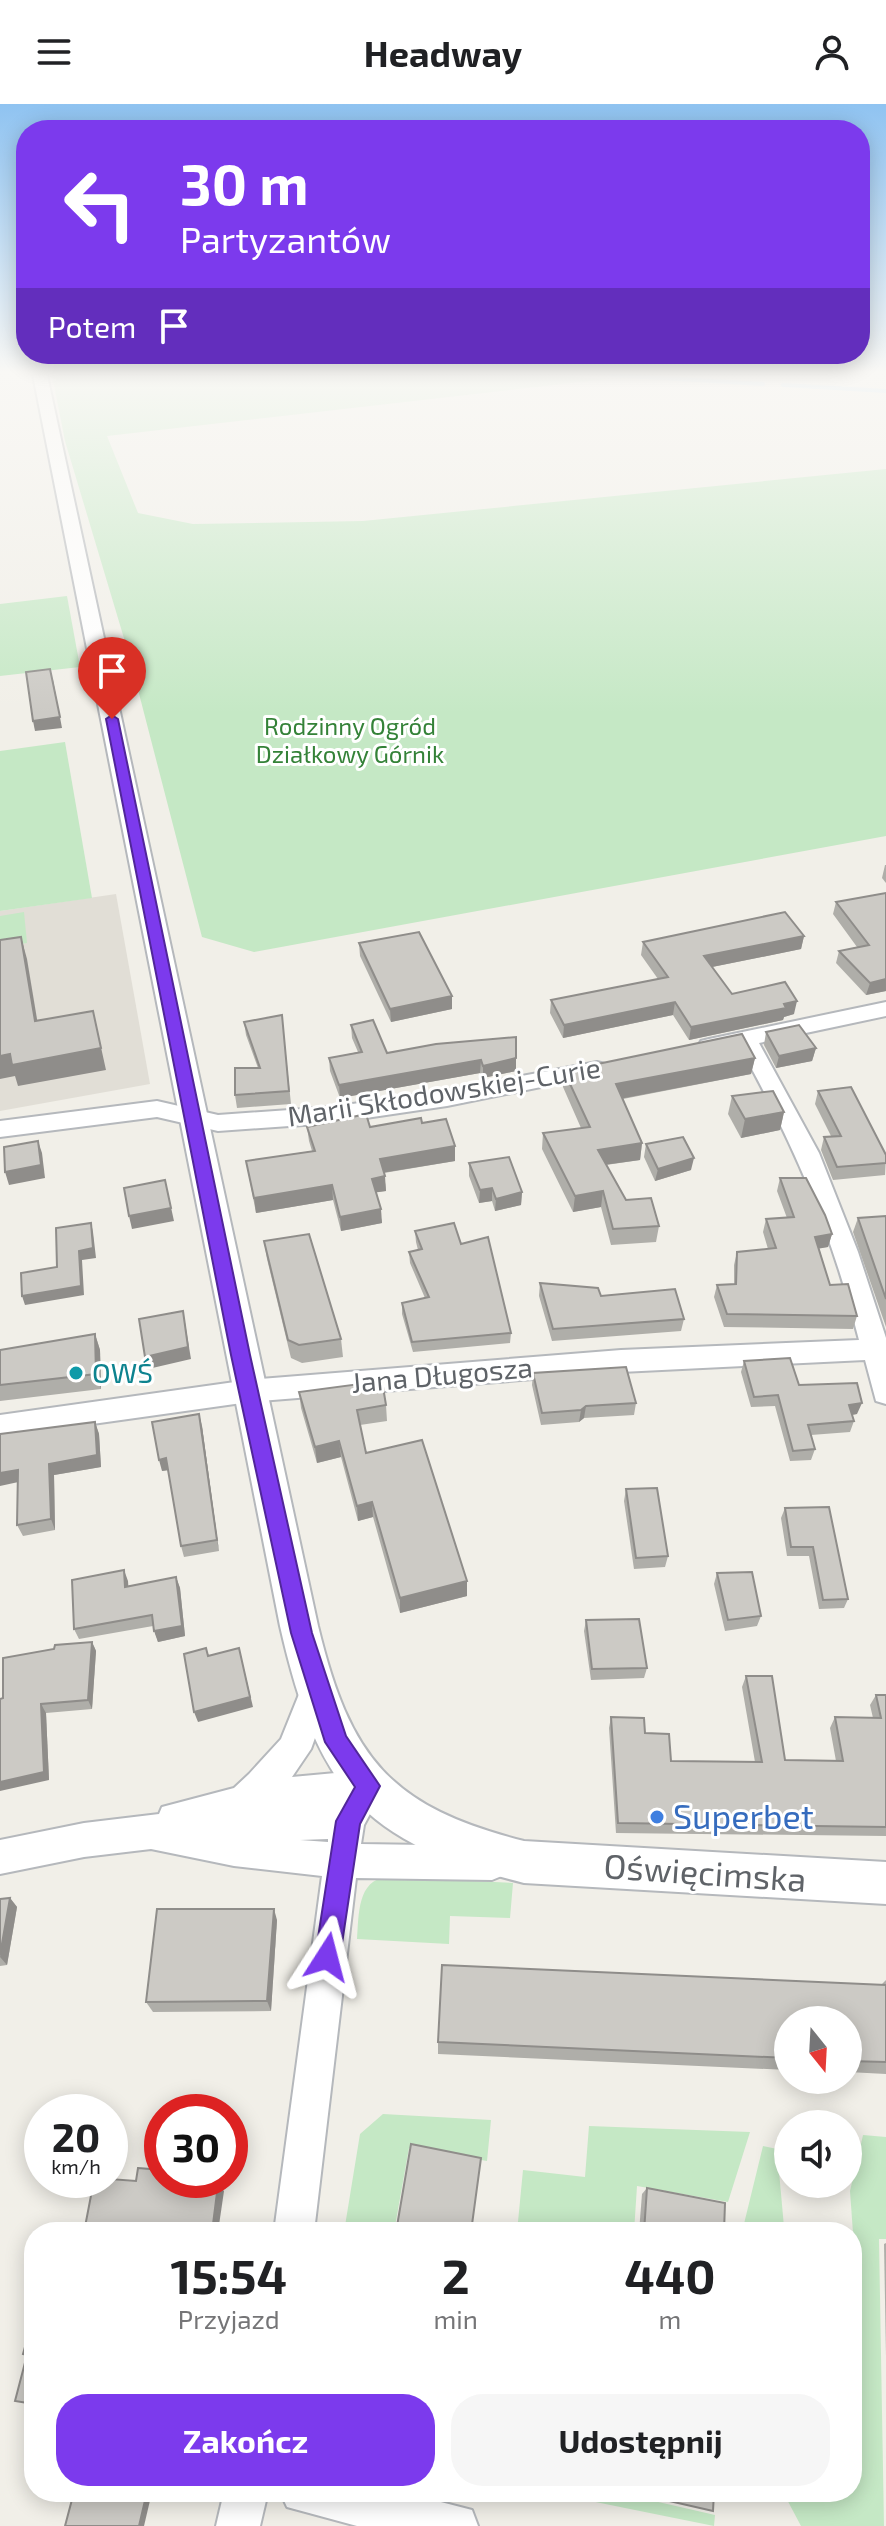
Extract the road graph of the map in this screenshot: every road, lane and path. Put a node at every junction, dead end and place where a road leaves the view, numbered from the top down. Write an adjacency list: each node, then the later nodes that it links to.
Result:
1 (63, 488): 6 (street, Oświęcimska)
2 (886, 1009): 3 (street)
3 (746, 1038): 4 (street); 8 (street)
4 (690, 1050)
5 (618, 1065): 6 (street, Marii Skłodowskiej-Curie)
6 (194, 1117): 7 (street, Marii Skłodowskiej-Curie); 9 (street, Oświęcimska)
7 (0, 1129)
8 (880, 1349): 9 (street, Jana Długosza); 10 (street)
9 (249, 1391): 11 (street, Jana Długosza); 12 (street, Oświęcimska)
10 (886, 1393)
11 (0, 1426)
12 (317, 1688): 13 (street, Oświęcimska); 14 (street)
13 (368, 1786): 14 (street); 15 (street); 19 (street, Oświęcimska)
14 (243, 1801): 16 (street)
15 (348, 1821): 16 (street); 18 (street)
16 (140, 1834): 17 (street); 18 (street, Oświęcimska)
17 (0, 1857)
18 (342, 1860): 19 (street, Oświęcimska); 21 (street)
19 (524, 1862): 20 (street, Oświęcimska)
20 (886, 1883)
21 (295, 2222)
22 (244, 2502): 24 (street)
23 (347, 2502): 25 (street)
24 (238, 2526)
25 (456, 2526)

